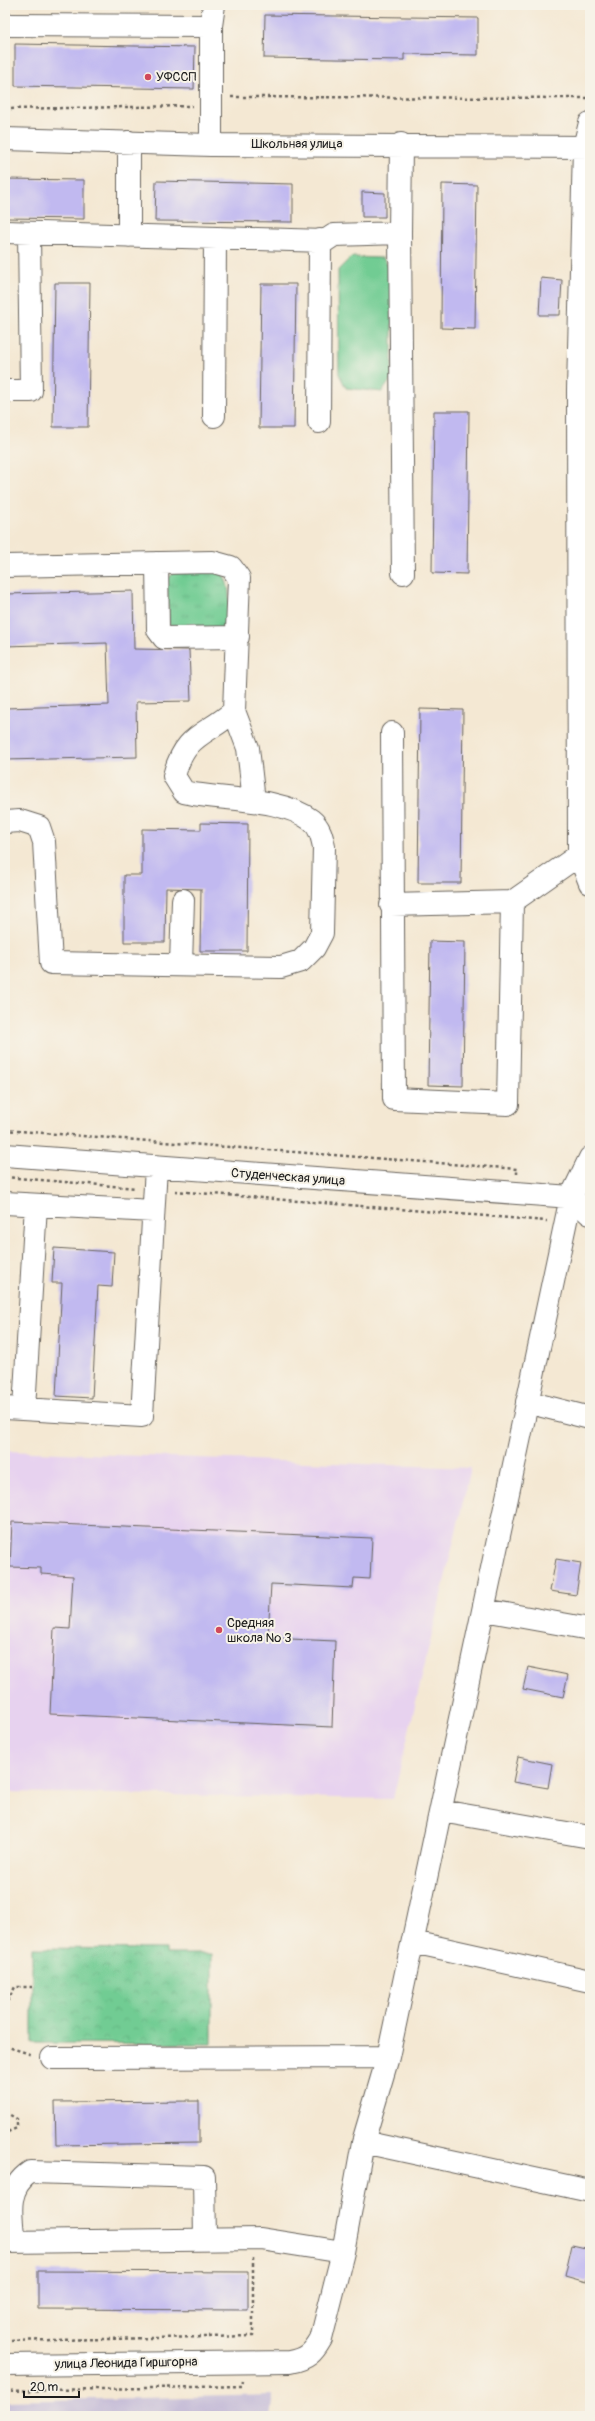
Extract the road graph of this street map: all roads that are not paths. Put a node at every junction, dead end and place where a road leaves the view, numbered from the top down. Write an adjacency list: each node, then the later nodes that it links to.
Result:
1 (212, 15): 2 (street); 7 (street)
2 (5, 26)
3 (590, 123): 8 (street)
4 (5, 139): 5 (street, Школьная улица)
5 (129, 142): 7 (street, Школьная улица); 12 (street)
6 (401, 144): 7 (street, Школьная улица); 8 (street, Школьная улица); 11 (street)
7 (211, 145)
8 (587, 147): 15 (street)
9 (5, 232): 10 (street)
10 (29, 233): 12 (street); 16 (street)
11 (400, 233): 14 (street); 21 (street)
12 (129, 236): 13 (street)
13 (215, 238): 14 (street); 17 (street)
14 (320, 240): 18 (street)
15 (584, 390): 22 (street)
16 (5, 391)
17 (214, 416)
18 (319, 422)
19 (157, 563): 20 (street); 23 (street); 23 (street)
20 (5, 566)
21 (402, 573)
22 (584, 598): 28 (street)
23 (238, 637): 24 (street)
24 (234, 711): 26 (street); 26 (street)
25 (392, 733): 32 (street)
26 (254, 801): 33 (street)
27 (5, 822): 33 (street)
28 (579, 855): 29 (street); 31 (street)
29 (590, 883)
30 (183, 900): 33 (street)
31 (512, 902): 32 (street); 32 (street)
32 (391, 905)
33 (181, 964)
34 (5, 1155): 36 (street, Студенческая улица)
35 (590, 1158): 37 (street, улица Леонида Гиршгорна)
36 (156, 1167): 37 (street, Студенческая улица); 40 (street)
37 (571, 1197): 41 (street); 42 (street, улица Леонида Гиршгорна)
38 (5, 1203): 39 (street)
39 (36, 1205): 40 (street); 43 (street)
40 (153, 1211): 43 (street)
41 (590, 1214)
42 (527, 1402): 44 (street); 45 (street, улица Леонида Гиршгорна)
43 (14, 1409)
44 (590, 1418)
45 (484, 1610): 46 (street); 47 (street, улица Леонида Гиршгорна)
46 (590, 1629)
47 (441, 1811): 48 (street); 49 (street, улица Леонида Гиршгорна)
48 (590, 1837)
49 (413, 1942): 50 (street); 51 (street, улица Леонида Гиршгорна)
50 (590, 1981)
51 (388, 2057): 52 (street); 53 (street, улица Леонида Гиршгорна)
52 (52, 2058)
53 (363, 2142): 54 (street); 57 (street, улица Леонида Гиршгорна)
54 (590, 2191)
55 (205, 2239): 56 (street); 56 (street); 57 (street)
56 (10, 2242)
57 (343, 2252): 58 (street, улица Леонида Гиршгорна)
58 (5, 2365)

